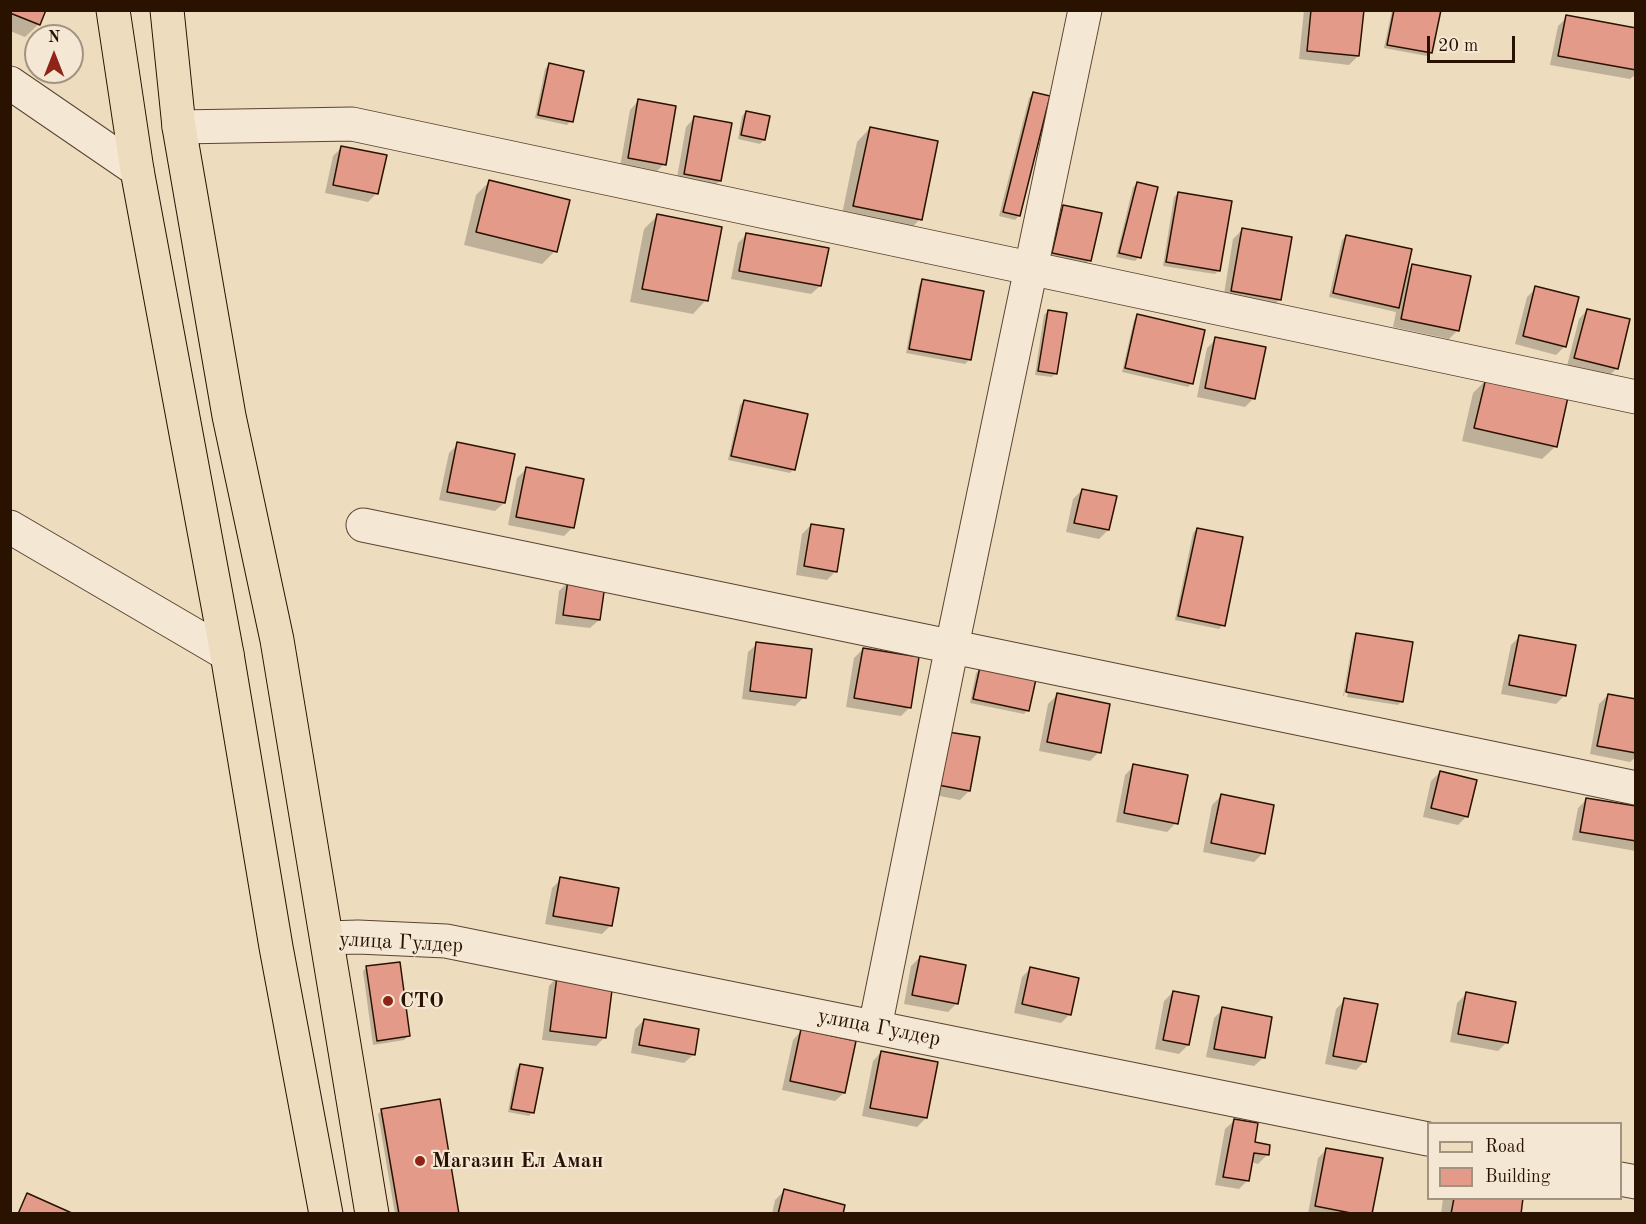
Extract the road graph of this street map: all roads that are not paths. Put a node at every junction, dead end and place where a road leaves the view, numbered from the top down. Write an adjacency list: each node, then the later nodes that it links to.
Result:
1 (113, 10): 6 (main road)
2 (167, 10): 5 (main road)
3 (1085, 10): 7 (street)
4 (10, 83): 6 (street)
5 (179, 126): 7 (street); 14 (main road)
6 (137, 170): 12 (main road)
7 (1031, 268): 8 (street); 11 (street)
8 (1635, 397)
9 (363, 525): 11 (street)
10 (10, 527): 12 (street)
11 (952, 646): 13 (street); 15 (street)
12 (226, 654): 17 (main road)
13 (1635, 788)
14 (327, 938): 15 (street, улица Гулдер); 18 (main road)
15 (875, 1027): 16 (street, улица Гулдер)
16 (1427, 1139)
17 (326, 1214)
18 (372, 1214)

